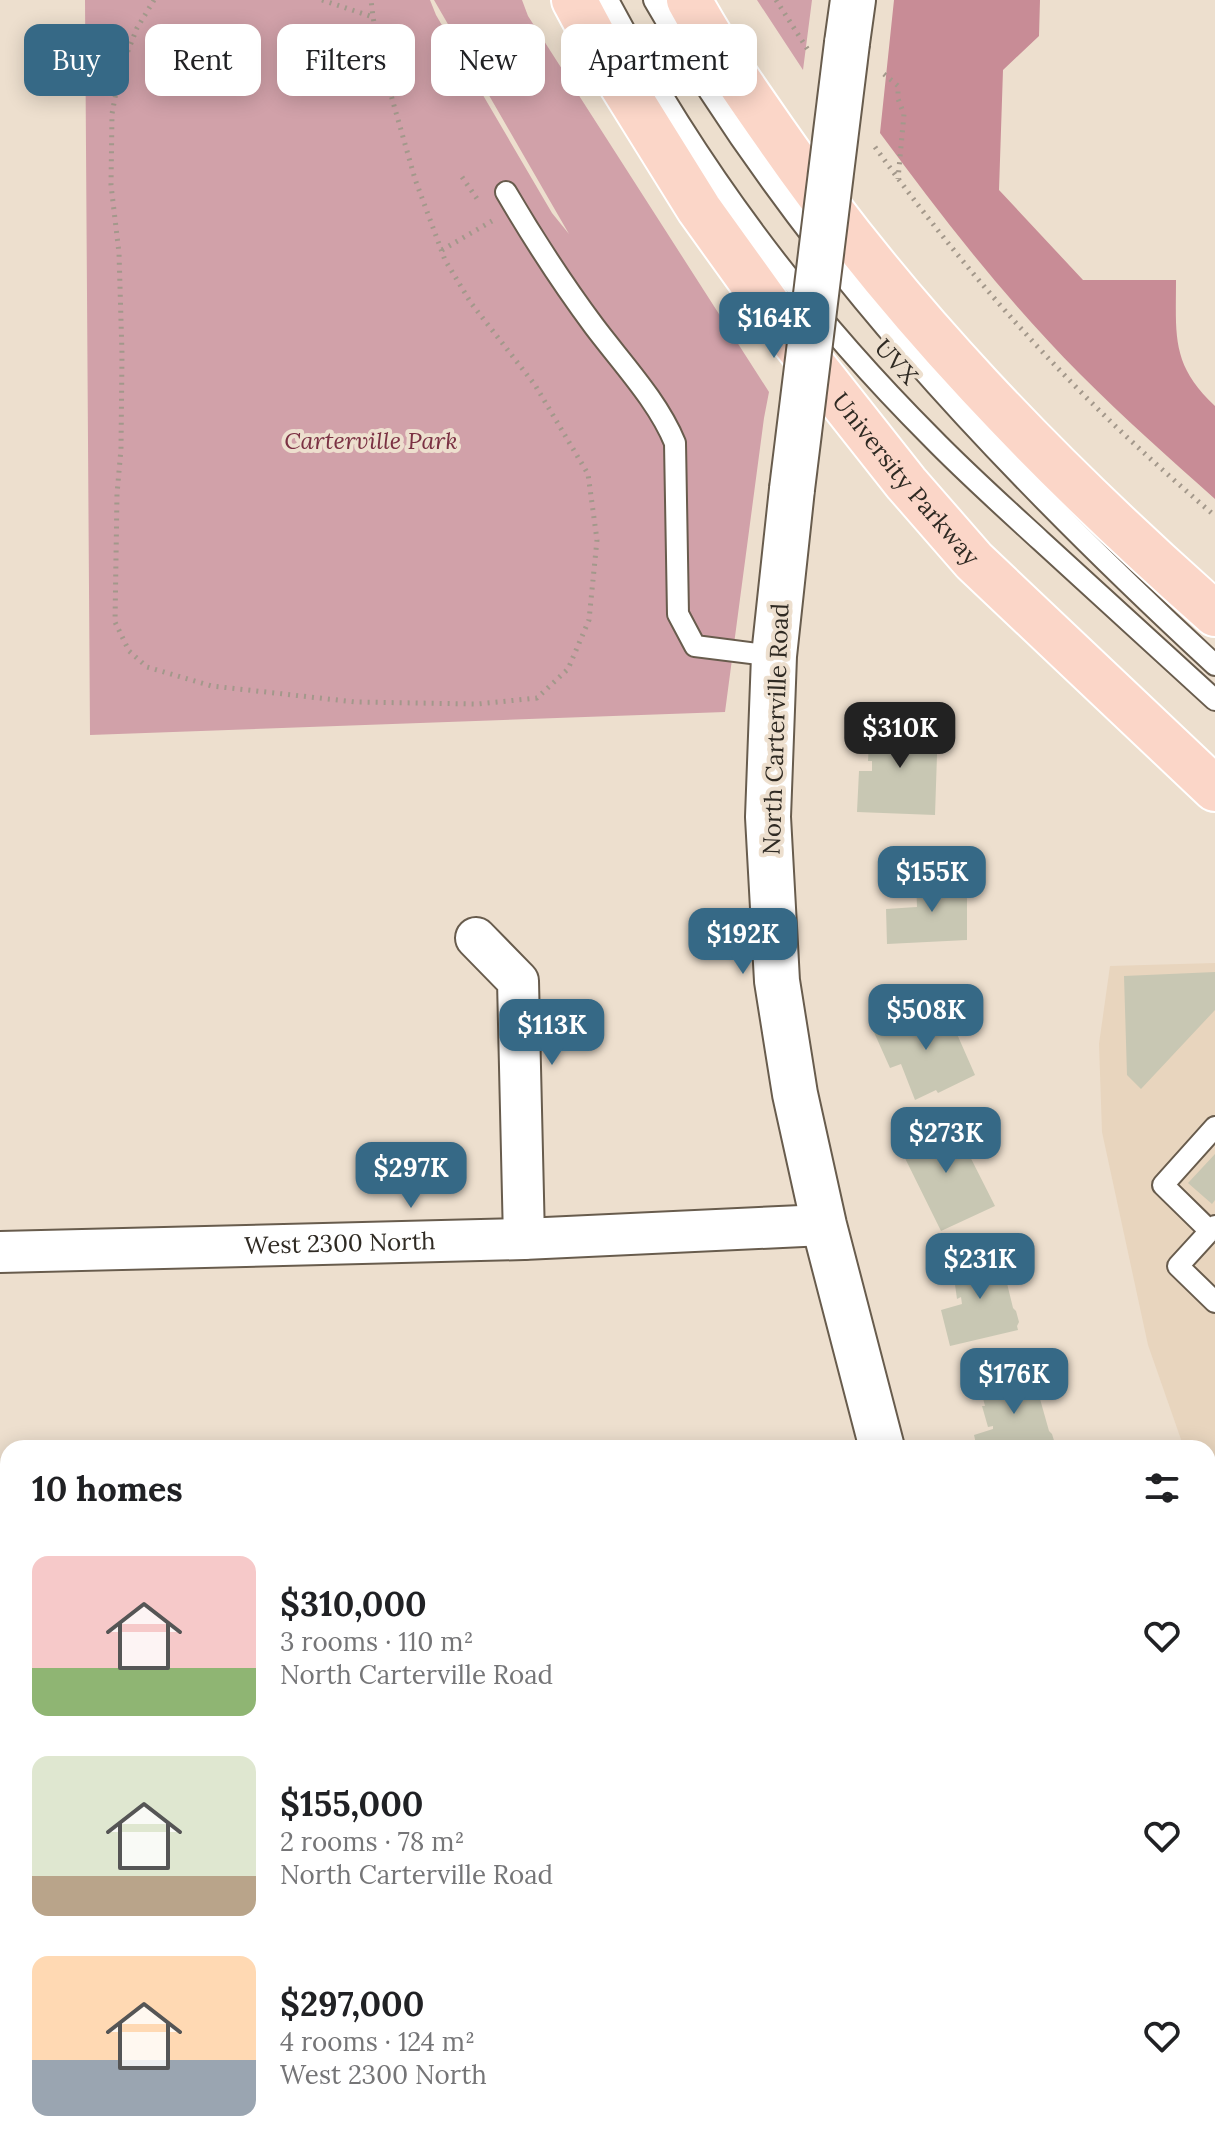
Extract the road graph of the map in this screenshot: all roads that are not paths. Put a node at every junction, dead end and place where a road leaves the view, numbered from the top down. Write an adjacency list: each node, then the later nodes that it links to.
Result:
1 (574, 0): 11 (main road, University Parkway)
2 (608, 0): 10 (lane, UVX)
3 (654, 0): 9 (lane)
4 (689, 0): 7 (main road)
5 (853, 0): 8 (street, North Carterville Road, bridge)
6 (506, 192): 8 (lane)
7 (1215, 614)
8 (774, 656): 14 (street, North Carterville Road)
9 (1215, 665)
10 (1215, 700)
11 (1215, 789)
12 (476, 938): 16 (street)
13 (1215, 1127): 15 (lane)
14 (824, 1225): 16 (street, West 2300 North); 19 (street, North Carterville Road)
15 (1213, 1228): 18 (lane)
16 (524, 1239): 17 (street, West 2300 North)
17 (0, 1252)
18 (1215, 1302)
19 (880, 1440)

